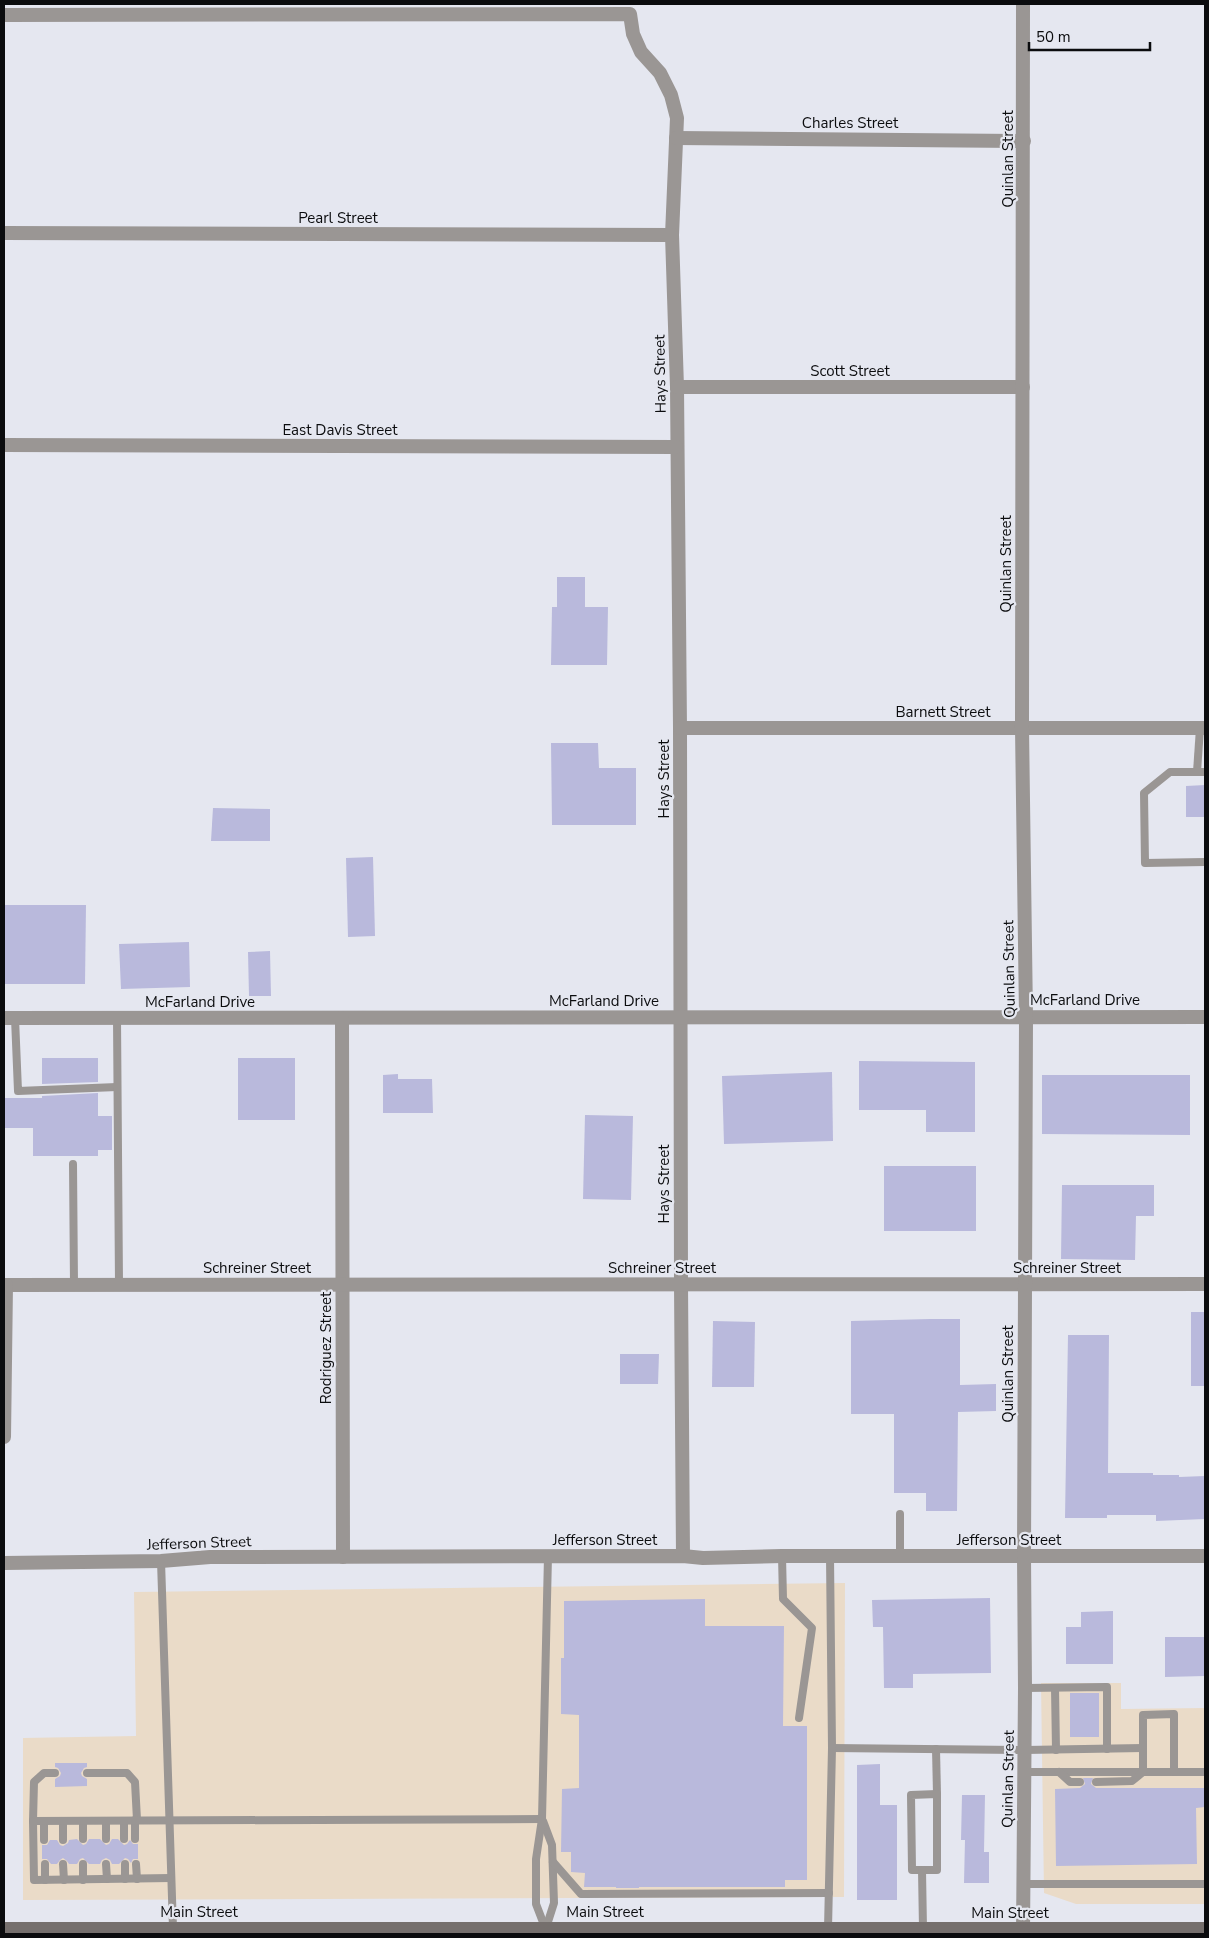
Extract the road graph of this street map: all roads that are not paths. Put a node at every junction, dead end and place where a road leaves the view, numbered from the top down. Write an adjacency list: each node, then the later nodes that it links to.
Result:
1 (1023, 4): 5 (street, Quinlan Street)
2 (415, 9): 3 (street); 4 (street, Hays Street)
3 (4, 15)
4 (676, 138): 5 (street, Charles Street); 7 (street, Hays Street)
5 (1024, 141): 9 (street, Quinlan Street)
6 (4, 233): 7 (street, Pearl Street)
7 (672, 235): 8 (street, Hays Street)
8 (677, 387): 9 (street, Scott Street); 11 (street, Hays Street)
9 (1023, 387): 13 (street, Quinlan Street)
10 (4, 445): 11 (street, East Davis Street)
11 (676, 447): 12 (street, Hays Street)
12 (680, 728): 13 (street, Barnett Street); 18 (street, Hays Street)
13 (1022, 728): 14 (street, Barnett Street); 17 (street, Quinlan Street)
14 (1202, 728): 15 (lane)
15 (1201, 772): 16 (lane)
16 (1205, 862)
17 (1026, 1016): 18 (street, McFarland Drive); 19 (street, McFarland Drive); 31 (street, Quinlan Street)
18 (681, 1017): 22 (street, McFarland Drive); 29 (street, Hays Street)
19 (1205, 1017)
20 (9, 1018): 21 (street, McFarland Drive); 23 (lane)
21 (117, 1018): 22 (street, McFarland Drive); 23 (lane)
22 (342, 1018): 28 (street, Rodriguez Street)
23 (117, 1087): 27 (lane)
24 (73, 1164): 26 (lane)
25 (5, 1284): 26 (street, Schreiner Street); 32 (street)
26 (74, 1284): 27 (street, Schreiner Street)
27 (119, 1284): 28 (street, Schreiner Street)
28 (342, 1284): 29 (street, Schreiner Street); 41 (street, Rodriguez Street)
29 (681, 1284): 31 (street, Schreiner Street); 35 (street, Hays Street)
30 (1205, 1284): 31 (street, Schreiner Street)
31 (1025, 1285): 39 (street, Quinlan Street)
32 (4, 1437)
33 (900, 1514): 38 (lane)
34 (548, 1556): 35 (street, Jefferson Street); 41 (street, Jefferson Street); 63 (lane)
35 (683, 1556): 36 (street, Jefferson Street)
36 (782, 1556): 37 (street, Jefferson Street); 46 (lane)
37 (830, 1556): 38 (street, Jefferson Street); 47 (lane)
38 (900, 1556): 39 (street, Jefferson Street)
39 (1024, 1556): 40 (street, Jefferson Street); 44 (street, Quinlan Street)
40 (1205, 1556)
41 (343, 1557): 42 (street, Jefferson Street)
42 (161, 1561): 43 (street, Jefferson Street); 66 (lane)
43 (4, 1563)
44 (1025, 1688): 45 (lane); 51 (street, Quinlan Street)
45 (1055, 1688): 48 (lane); 52 (lane)
46 (799, 1718)
47 (832, 1748): 50 (lane); 95 (lane)
48 (1107, 1748): 49 (lane); 52 (lane)
49 (1143, 1748): 55 (lane); 56 (lane)
50 (936, 1749): 51 (lane); 62 (lane)
51 (1025, 1750): 52 (lane); 53 (street, Quinlan Street)
52 (1056, 1750)
53 (1024, 1772): 54 (lane); 93 (street, Quinlan Street)
54 (1059, 1772): 55 (lane); 60 (lane)
55 (1143, 1772): 56 (lane); 61 (lane)
56 (1174, 1772): 57 (lane)
57 (1205, 1772)
58 (55, 1773): 67 (lane)
59 (87, 1773): 65 (lane)
60 (1080, 1782)
61 (1096, 1782)
62 (937, 1794): 85 (lane); 85 (lane)
63 (542, 1819): 66 (lane); 78 (lane); 102 (lane)
64 (124, 1820): 65 (lane); 71 (lane); 74 (lane)
65 (136, 1820): 66 (lane); 75 (lane)
66 (169, 1820): 86 (lane)
67 (33, 1821): 68 (lane); 90 (lane)
68 (44, 1821): 69 (lane); 76 (lane)
69 (63, 1821): 70 (lane); 77 (lane)
70 (83, 1821): 71 (lane); 72 (lane)
71 (106, 1821): 73 (lane)
72 (83, 1839)
73 (106, 1839)
74 (124, 1839)
75 (135, 1839)
76 (44, 1840)
77 (63, 1840)
78 (553, 1862): 95 (lane); 102 (lane)
79 (45, 1864): 90 (lane)
80 (64, 1864): 91 (lane)
81 (83, 1864): 92 (lane)
82 (106, 1864): 87 (lane)
83 (124, 1864): 88 (lane)
84 (136, 1864): 89 (lane)
85 (922, 1870): 99 (lane)
86 (171, 1878): 89 (lane); 96 (lane)
87 (107, 1879): 88 (lane); 92 (lane)
88 (124, 1879): 89 (lane)
89 (137, 1879)
90 (45, 1880): 91 (lane)
91 (64, 1880): 92 (lane)
92 (83, 1880)
93 (1023, 1884): 94 (lane); 104 (street, Quinlan Street)
94 (1205, 1884)
95 (829, 1893): 98 (lane)
96 (173, 1928): 97 (main road, Main Street); 101 (main road, Main Street)
97 (4, 1929)
98 (828, 1929): 99 (main road, Main Street); 103 (main road, Main Street)
99 (923, 1929): 104 (main road, Main Street)
100 (1205, 1929): 104 (main road, Main Street)
101 (464, 1931): 102 (main road, Main Street)
102 (546, 1931): 103 (main road, Main Street)
103 (682, 1932)
104 (1023, 1932)

